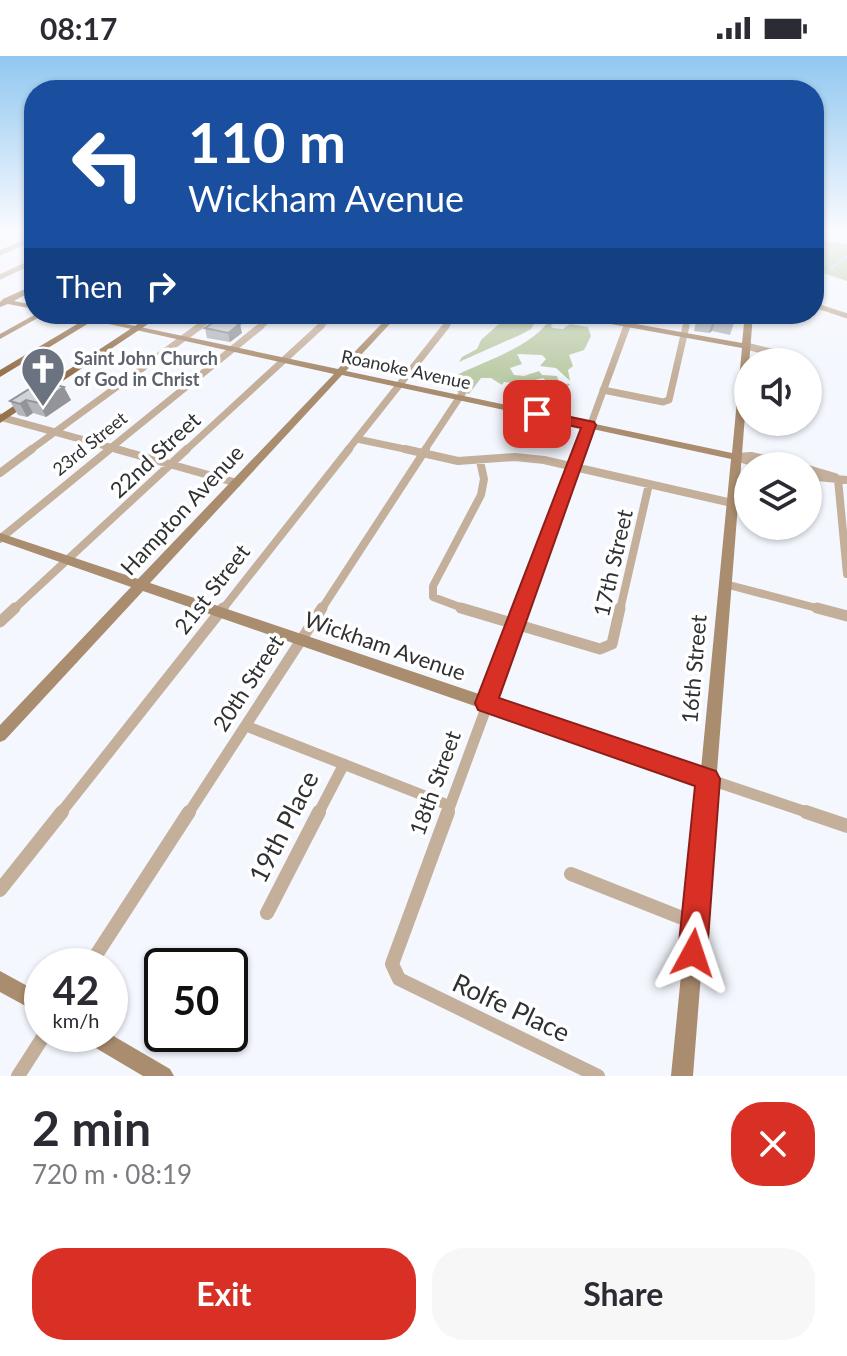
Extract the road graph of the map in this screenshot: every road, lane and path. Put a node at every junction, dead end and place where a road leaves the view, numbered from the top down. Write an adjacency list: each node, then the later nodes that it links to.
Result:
1 (24, 292): 2 (street)
2 (3, 302): 3 (street)
3 (24, 305)
4 (824, 308): 5 (street)
5 (847, 316)
6 (24, 324): 20 (street)
7 (83, 324): 27 (main road)
8 (121, 324): 18 (street, Roanoke Avenue)
9 (144, 324): 18 (main road)
10 (203, 324): 21 (street)
11 (263, 324): 24 (street, 23rd Street)
12 (323, 324): 25 (street, 22nd Street)
13 (386, 324): 26 (street, Hampton Avenue)
14 (448, 324): 29 (street, 21st Street)
15 (628, 324): 19 (street); 30 (street, 18th Street)
16 (686, 324): 19 (street)
17 (748, 324): 22 (street, 16th Street)
18 (137, 329): 21 (street, Roanoke Avenue); 32 (main road)
19 (684, 334): 22 (street); 30 (street)
20 (0, 337)
21 (183, 339): 24 (street, Roanoke Avenue); 34 (street)
22 (746, 346): 23 (street)
23 (754, 348)
24 (232, 349): 25 (street, Roanoke Avenue); 36 (street, 23rd Street)
25 (284, 360): 26 (street, Roanoke Avenue); 40 (street, 22nd Street)
26 (341, 372): 29 (street, Roanoke Avenue); 47 (street, Hampton Avenue)
27 (0, 374)
28 (469, 383): 31 (street, 20th Street)
29 (400, 385): 31 (street, Roanoke Avenue); 35 (street, 21st Street)
30 (603, 390): 33 (street, 18th Street)
31 (459, 397): 33 (street, Roanoke Avenue); 37 (street, 20th Street)
32 (1, 418): 34 (street)
33 (589, 425): 38 (street, Roanoke Avenue); 41 (street, 18th Street)
34 (56, 432): 36 (street); 42 (street)
35 (357, 439): 37 (street); 55 (street, 21st Street)
36 (112, 448): 40 (street); 50 (street, 23rd Street)
37 (422, 454): 39 (street); 59 (street, 20th Street)
38 (734, 457)
39 (480, 461): 41 (street); 58 (street)
40 (171, 464): 47 (street); 51 (street, 22nd Street)
41 (574, 467): 48 (street); 58 (street, 18th Street)
42 (0, 473)
43 (822, 473): 45 (street)
44 (822, 477): 45 (street)
45 (843, 479): 52 (street)
46 (734, 480): 49 (street, 16th Street)
47 (237, 483): 54 (street, Hampton Avenue)
48 (649, 484): 49 (street); 58 (street, 17th Street)
49 (732, 503): 53 (street, 16th Street)
50 (1, 538): 51 (street, Wickham Avenue)
51 (68, 560): 54 (street, Wickham Avenue); 57 (street, 22nd Street)
52 (847, 574)
53 (725, 584): 56 (street); 64 (street, 16th Street)
54 (141, 585): 55 (street, Wickham Avenue); 62 (street, Hampton Avenue)
55 (219, 612): 59 (street, Wickham Avenue); 68 (street, 21st Street)
56 (847, 616)
57 (0, 622)
58 (515, 624): 60 (street, 18th Street)
59 (302, 640): 60 (street, Wickham Avenue); 61 (street, 20th Street)
60 (486, 703): 64 (street, Wickham Avenue); 65 (street, 18th Street)
61 (246, 726): 63 (street); 71 (street, 20th Street)
62 (0, 735)
63 (344, 764): 65 (street); 69 (street, 19th Place)
64 (708, 779): 66 (street, Wickham Avenue); 70 (street, 16th Street)
65 (448, 805): 73 (street, 18th Street)
66 (847, 826)
67 (571, 874): 70 (street)
68 (0, 890)
69 (267, 913)
70 (695, 923): 80 (street, 16th Street)
71 (101, 948)
72 (0, 981): 74 (street)
73 (404, 983): 79 (street, Rolfe Place)
74 (24, 995)
75 (33, 1052): 77 (street)
76 (122, 1052): 78 (street)
77 (18, 1076)
78 (163, 1076)
79 (598, 1076)
80 (682, 1076)

